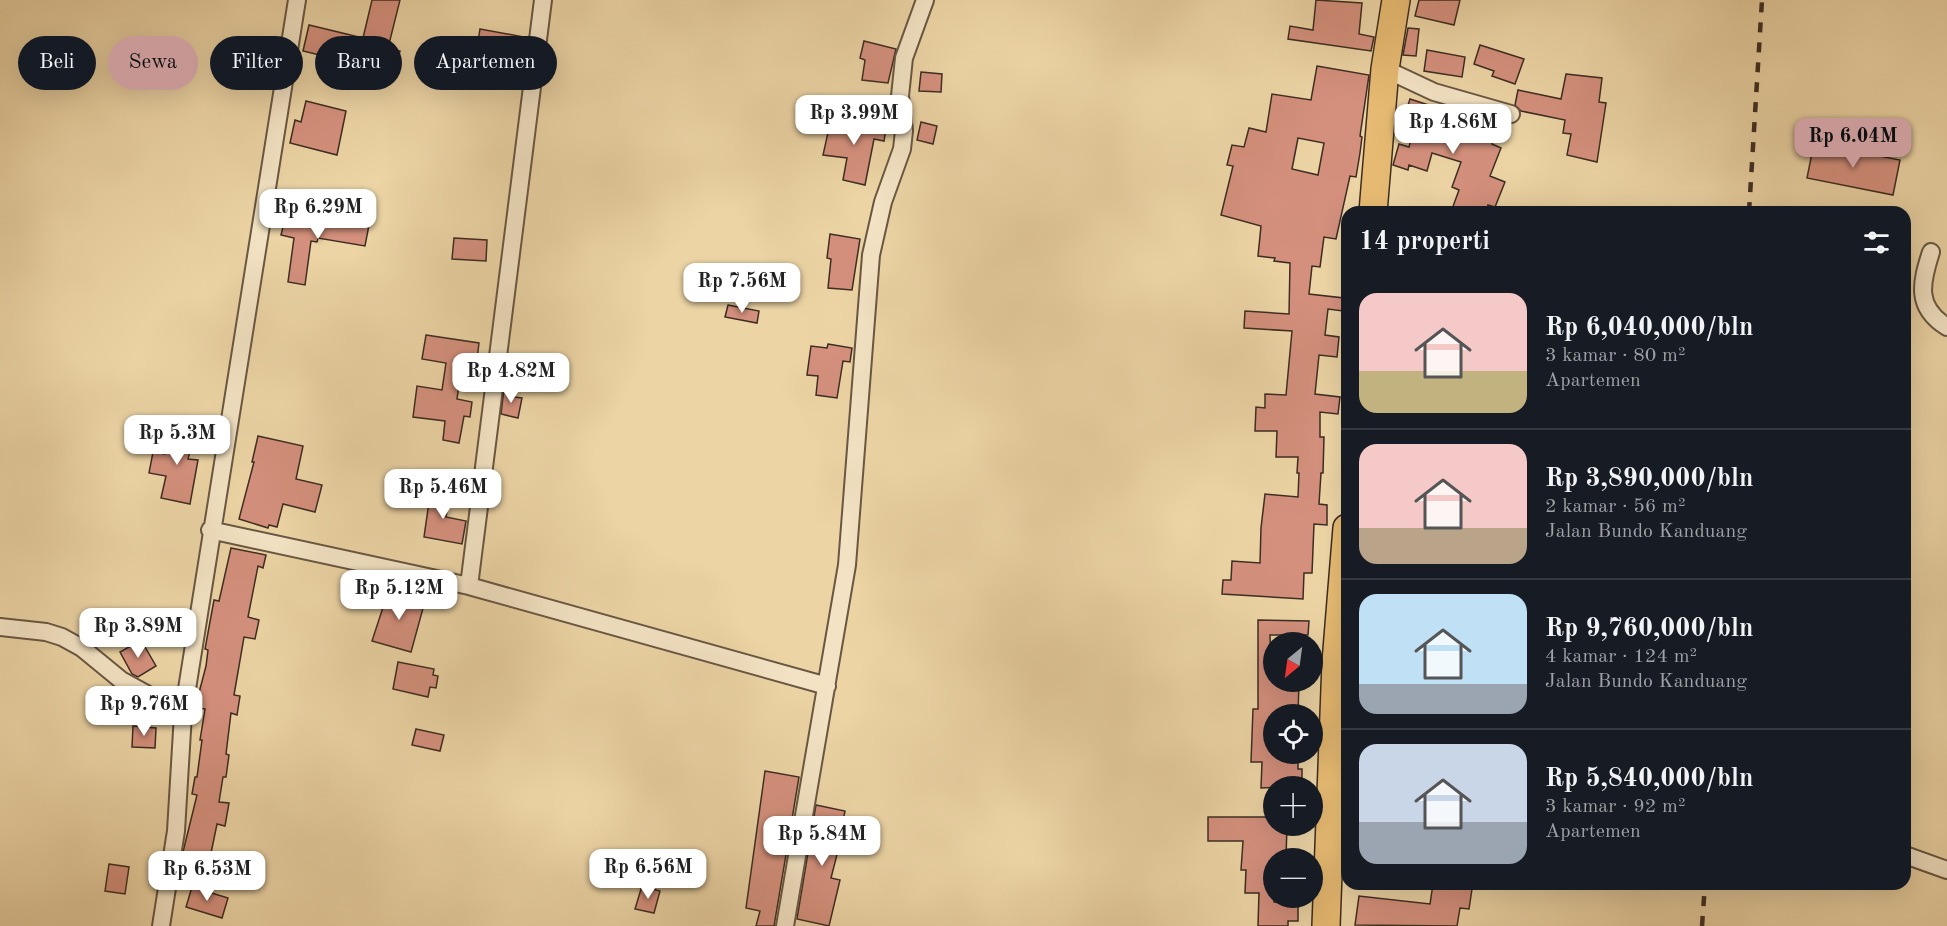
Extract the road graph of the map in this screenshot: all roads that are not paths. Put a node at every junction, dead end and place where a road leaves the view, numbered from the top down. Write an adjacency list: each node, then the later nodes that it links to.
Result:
1 (297, 0): 10 (street)
2 (543, 0): 11 (street)
3 (925, 0): 14 (street)
4 (1396, 0): 5 (main road)
5 (1385, 69): 6 (street); 7 (main road)
6 (1511, 114)
7 (1374, 206)
8 (1931, 252): 9 (street)
9 (1947, 327)
10 (210, 530): 11 (street); 15 (street)
11 (470, 586): 14 (street)
12 (0, 627): 15 (street)
13 (1341, 662): 20 (main road)
14 (827, 686): 19 (street)
15 (183, 714): 18 (street)
16 (1911, 857): 17 (street)
17 (1947, 870)
18 (161, 926)
19 (785, 926)
20 (1326, 926)

